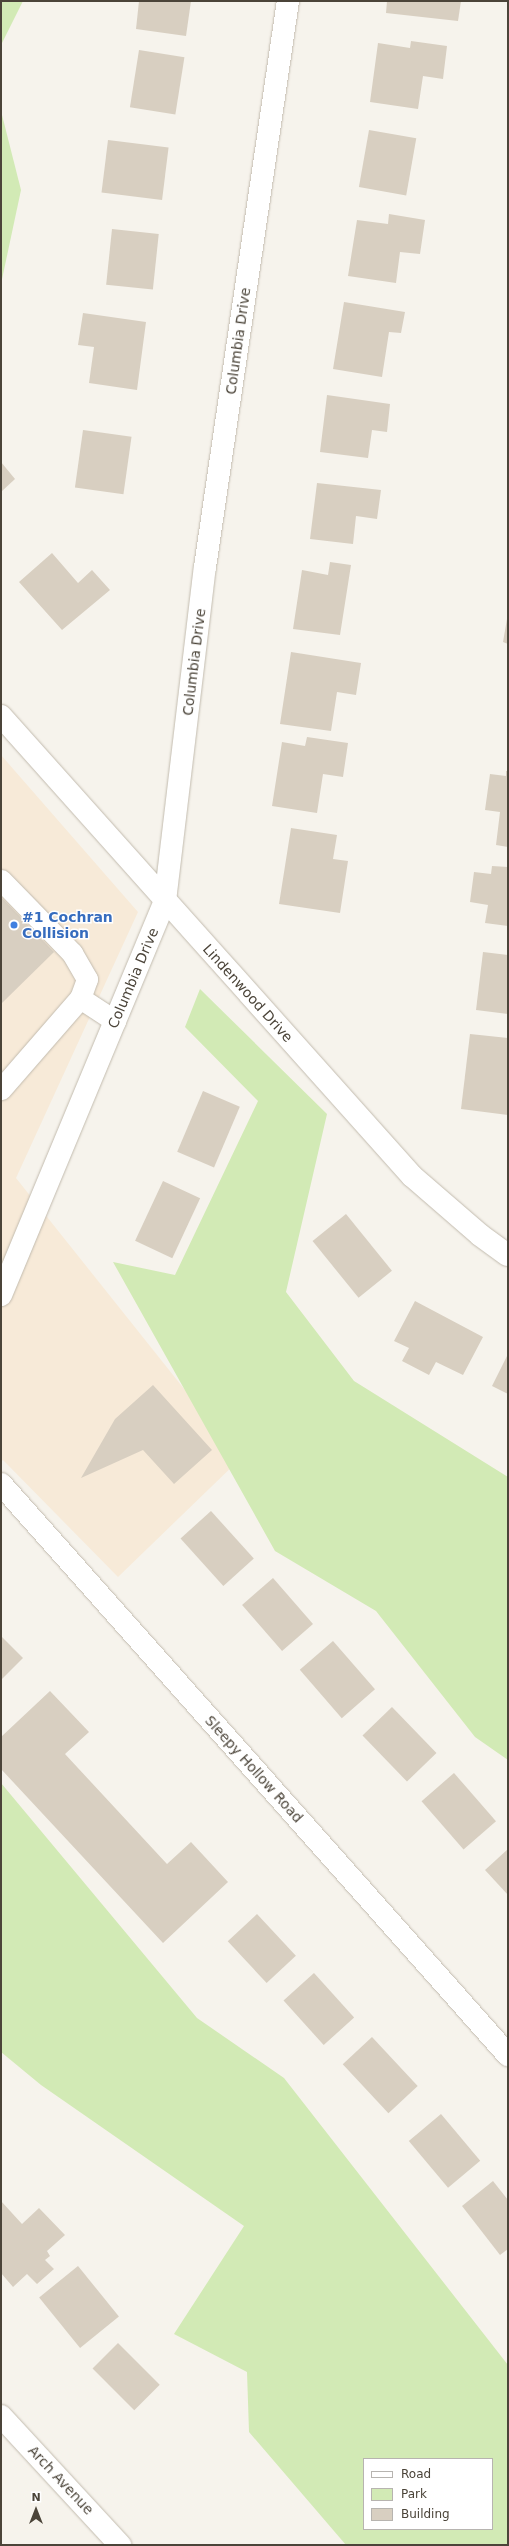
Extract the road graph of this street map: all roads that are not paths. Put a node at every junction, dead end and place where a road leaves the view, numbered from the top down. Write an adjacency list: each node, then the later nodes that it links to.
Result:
1 (288, 1): 4 (street, Columbia Drive)
2 (1, 716): 4 (street, Lindenwood Drive)
3 (1, 880): 5 (lane)
4 (165, 900): 6 (street, Columbia Drive); 8 (street, Lindenwood Drive)
5 (80, 998): 6 (lane); 7 (lane)
6 (115, 1021): 9 (street, Columbia Drive)
7 (1, 1090)
8 (508, 1255)
9 (1, 1296)
10 (1, 1484): 11 (street, Sleepy Hollow Road)
11 (508, 2055)
12 (1, 2416): 13 (street, Arch Avenue)
13 (120, 2545)

